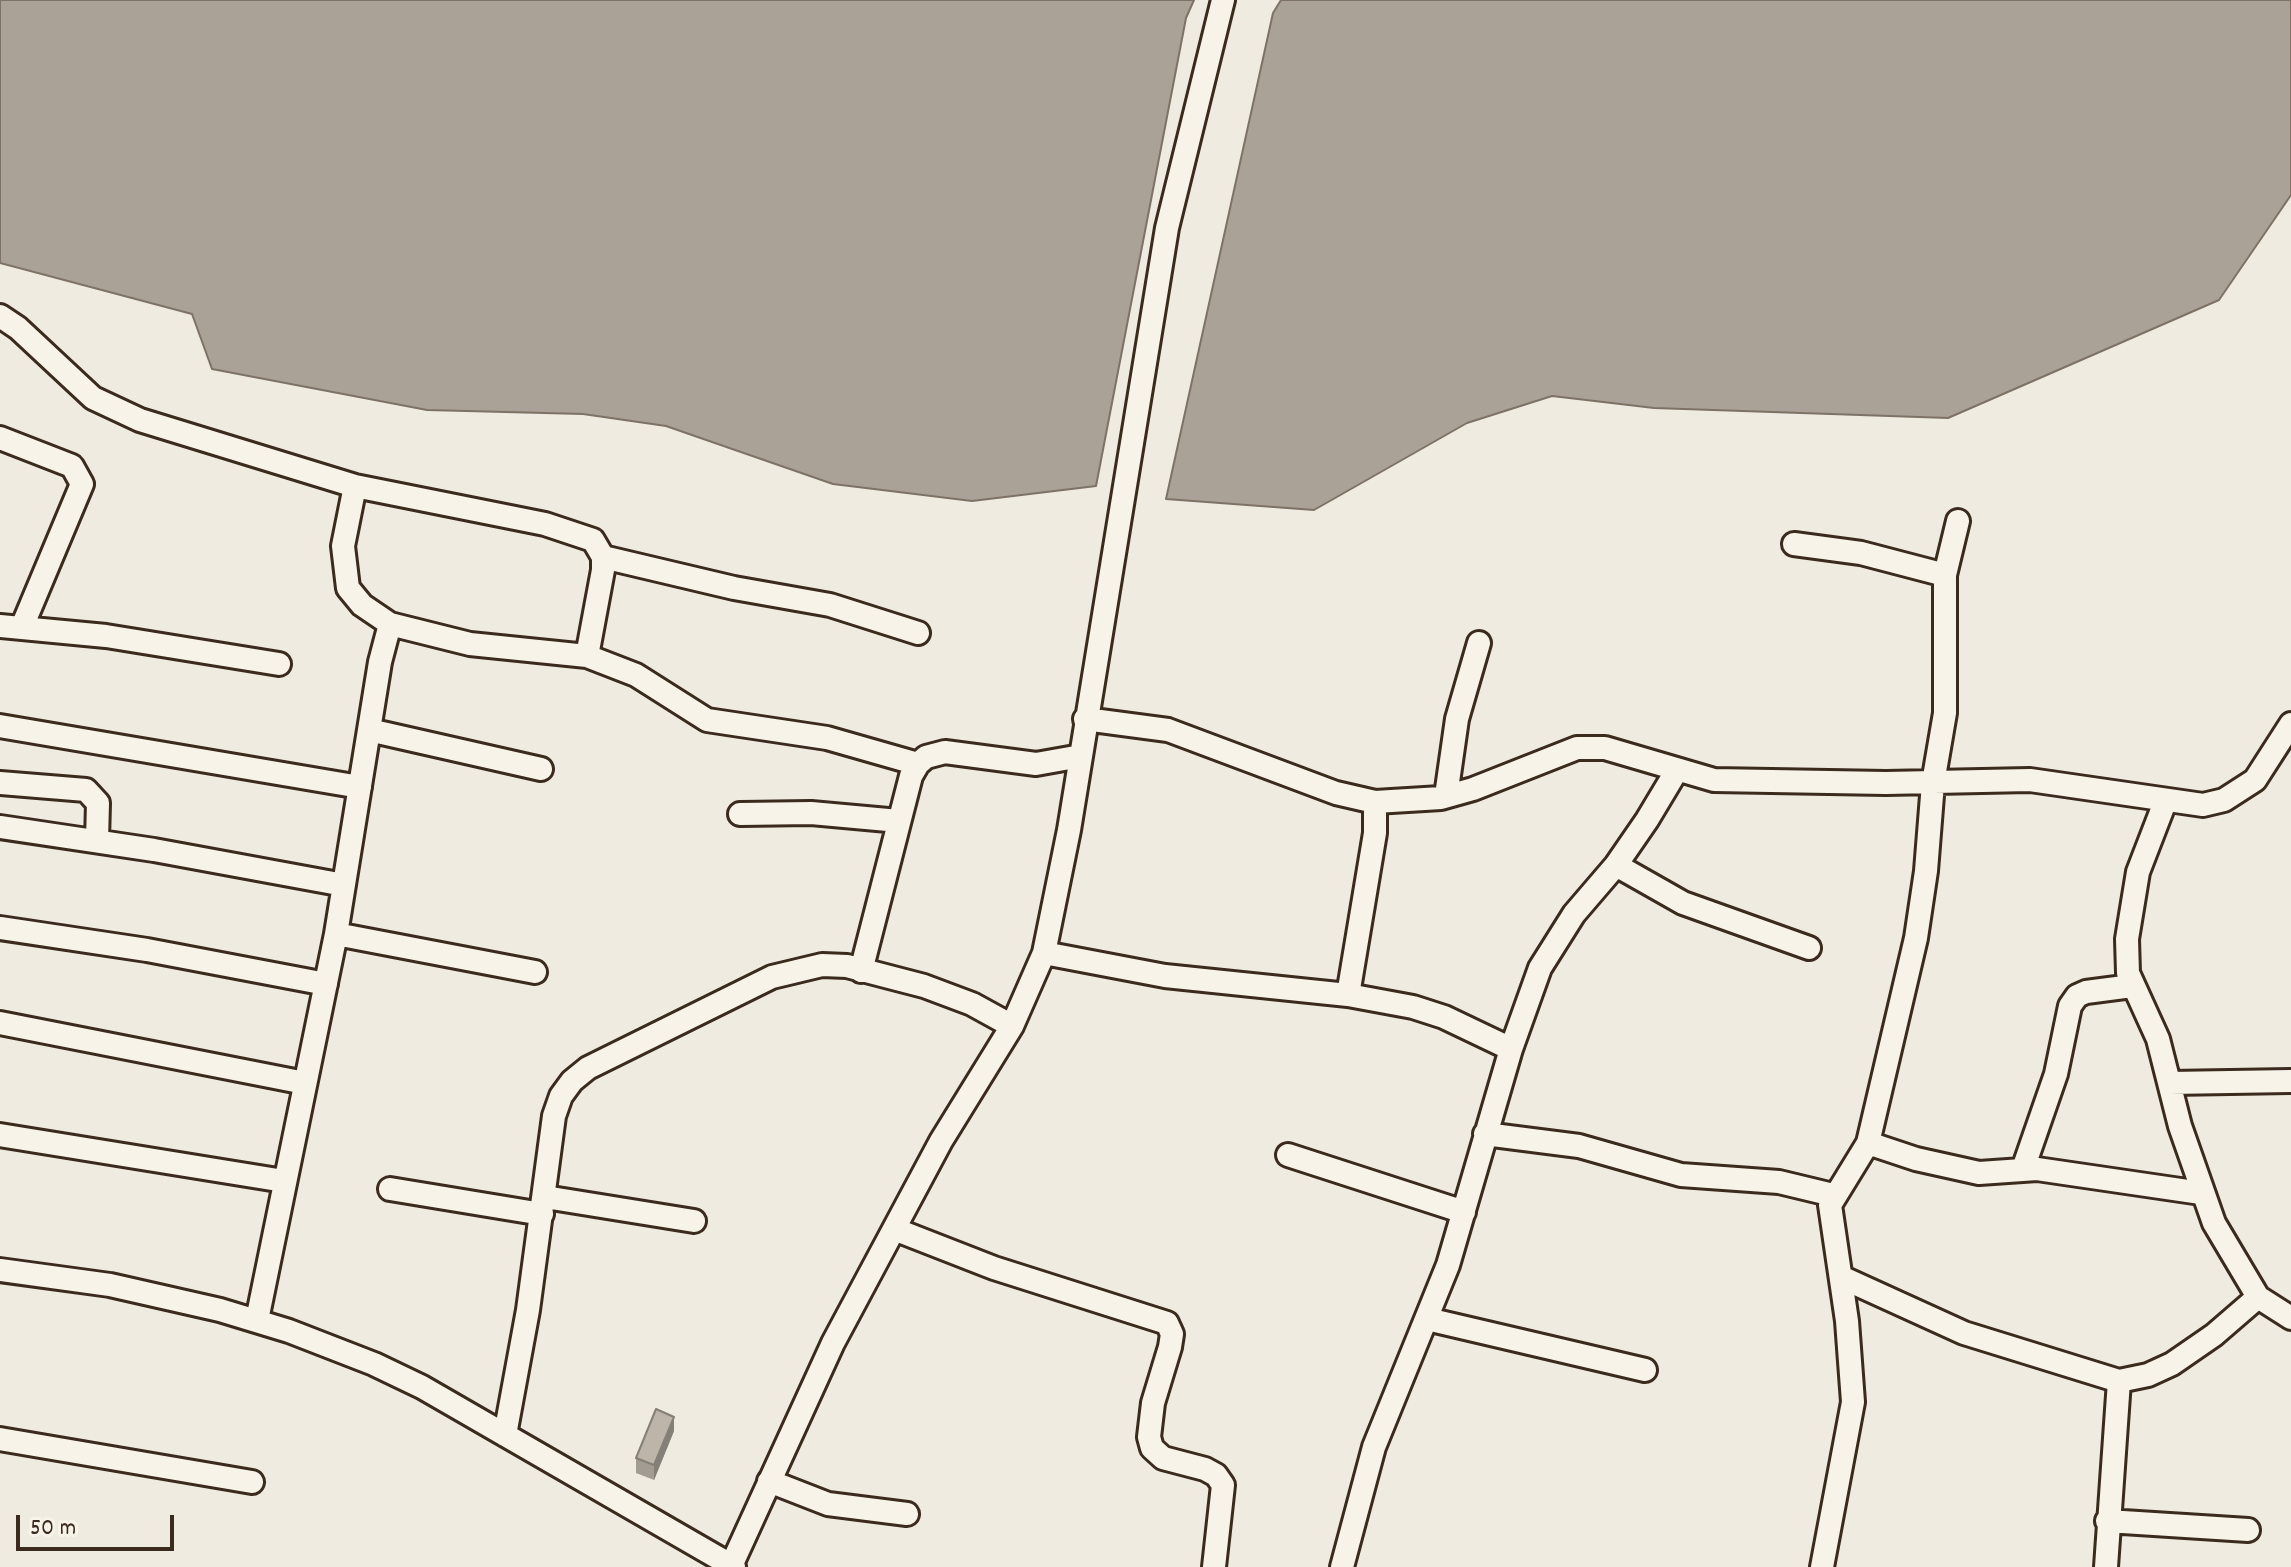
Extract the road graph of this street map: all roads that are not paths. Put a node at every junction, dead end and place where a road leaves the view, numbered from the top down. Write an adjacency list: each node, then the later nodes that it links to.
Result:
1 (1223, 0): 15 (street)
2 (0, 316): 4 (street)
3 (0, 438): 10 (street)
4 (355, 486): 7 (street); 9 (street)
5 (1958, 521): 8 (street)
6 (1794, 544): 8 (street)
7 (603, 557): 11 (street); 13 (street)
8 (1945, 575): 24 (street)
9 (390, 624): 13 (street); 18 (street)
10 (11, 627): 14 (street)
11 (918, 633)
12 (1479, 643): 26 (street)
13 (587, 656): 20 (street)
14 (279, 664)
15 (1085, 719): 19 (street); 27 (street)
16 (2291, 724): 28 (street)
17 (0, 726): 25 (street)
18 (369, 730): 21 (street); 25 (street)
19 (1081, 756): 20 (street); 38 (street)
20 (918, 764): 30 (street)
21 (541, 769)
22 (1677, 770): 24 (street); 26 (street); 33 (street)
23 (0, 783): 32 (street)
24 (1933, 783): 28 (street); 52 (street)
25 (360, 787): 34 (street)
26 (1446, 796): 27 (street)
27 (1375, 802): 43 (street)
28 (2165, 802): 42 (street)
29 (740, 814): 30 (street)
30 (899, 821): 39 (street)
31 (0, 827): 32 (street)
32 (97, 841): 34 (street)
33 (1616, 865): 37 (street); 46 (street)
34 (344, 885): 36 (street)
35 (0, 928): 41 (street)
36 (336, 934): 40 (street); 41 (street)
37 (1809, 948)
38 (1044, 953): 43 (street); 45 (street)
39 (861, 971): 45 (street); 59 (street)
40 (535, 972)
41 (326, 984): 48 (street)
42 (2132, 986): 49 (street); 54 (street)
43 (1348, 995): 46 (street)
44 (0, 1023): 48 (street)
45 (1012, 1026): 62 (street)
46 (1511, 1049): 50 (street)
47 (2291, 1081): 49 (street)
48 (305, 1083): 55 (street)
49 (2170, 1083): 57 (street)
50 (1485, 1134): 58 (street); 60 (street)
51 (0, 1135): 55 (street)
52 (1868, 1143): 54 (street); 58 (street)
53 (1288, 1155): 60 (street)
54 (2023, 1169): 57 (street)
55 (284, 1181): 68 (street)
56 (390, 1189): 59 (street)
57 (2201, 1193): 65 (street)
58 (1833, 1195): 64 (street)
59 (544, 1206): 61 (street); 71 (street)
60 (1464, 1212): 67 (street)
61 (694, 1221)
62 (894, 1229): 73 (street); 79 (street)
63 (0, 1270): 68 (street)
64 (1841, 1277): 70 (street); 81 (street)
65 (2258, 1297): 66 (street); 70 (street)
66 (2291, 1318)
67 (1427, 1319): 69 (street); 80 (street)
68 (257, 1320): 71 (street)
69 (1645, 1370)
70 (2119, 1381): 76 (street)
71 (505, 1435): 78 (street)
72 (0, 1439): 74 (street)
73 (769, 1481): 75 (street); 78 (street)
74 (252, 1482)
75 (907, 1514)
76 (2107, 1521): 77 (street); 82 (street)
77 (2248, 1530)
78 (732, 1566)
79 (1214, 1567)
80 (1342, 1567)
81 (1822, 1567)
82 (2106, 1567)

